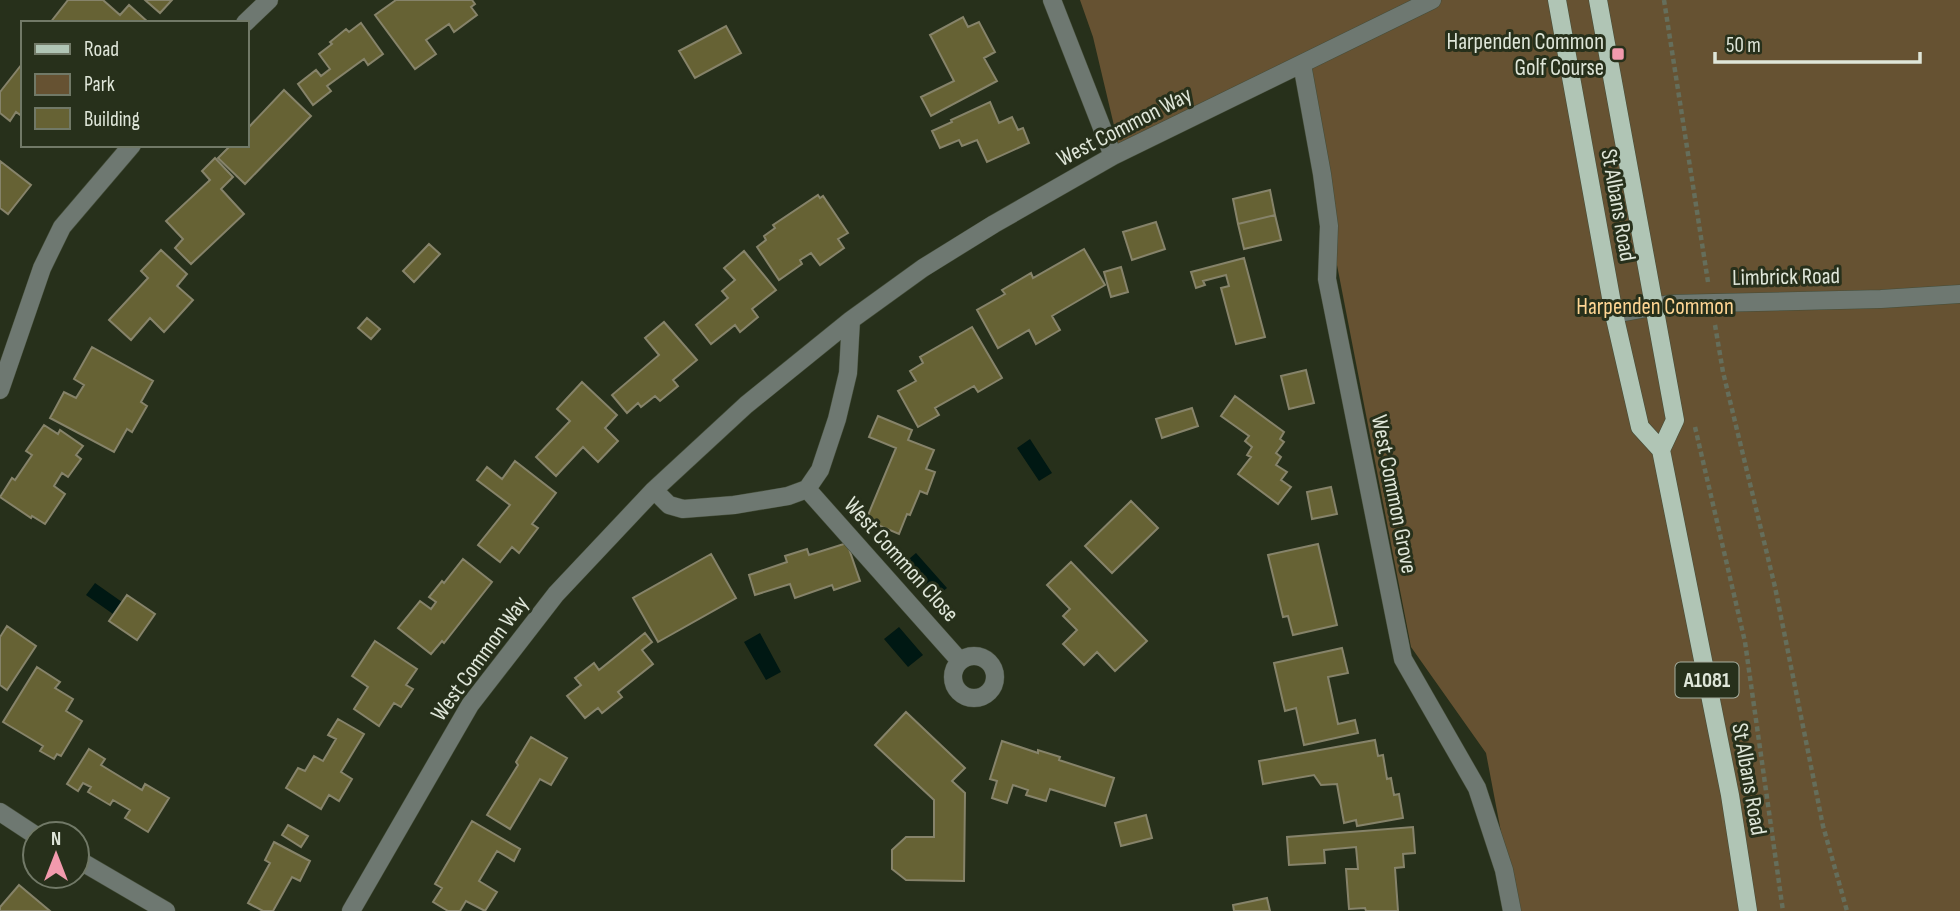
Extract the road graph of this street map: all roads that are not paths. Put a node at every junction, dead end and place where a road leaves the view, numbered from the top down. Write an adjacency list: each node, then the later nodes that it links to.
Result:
1 (269, 0): 6 (street)
2 (1052, 0): 9 (street)
3 (1433, 0): 7 (street, West Common Way)
4 (1557, 0): 12 (main road, St Albans Road / A1081)
5 (1598, 0): 11 (main road, St Albans Road)
6 (247, 21)
7 (1303, 64): 9 (street, West Common Way); 24 (street, West Common Grove)
8 (130, 147): 14 (street)
9 (1113, 156): 13 (street, West Common Way)
10 (1960, 294): 11 (street, Limbrick Road)
11 (1654, 307): 12 (street, Limbrick Road); 15 (main road, St Albans Road)
12 (1614, 314): 15 (main road, St Albans Road / A1081)
13 (850, 320): 16 (street); 17 (street, West Common Way)
14 (0, 390)
15 (1661, 450): 25 (main road, St Albans Road / A1081)
16 (807, 489): 17 (street); 18 (street, West Common Close)
17 (653, 490): 23 (street, West Common Way)
18 (960, 661)
19 (0, 812): 20 (street)
20 (21, 826)
21 (91, 867): 22 (street)
22 (166, 911)
23 (351, 911)
24 (1512, 911)
25 (1748, 911)

